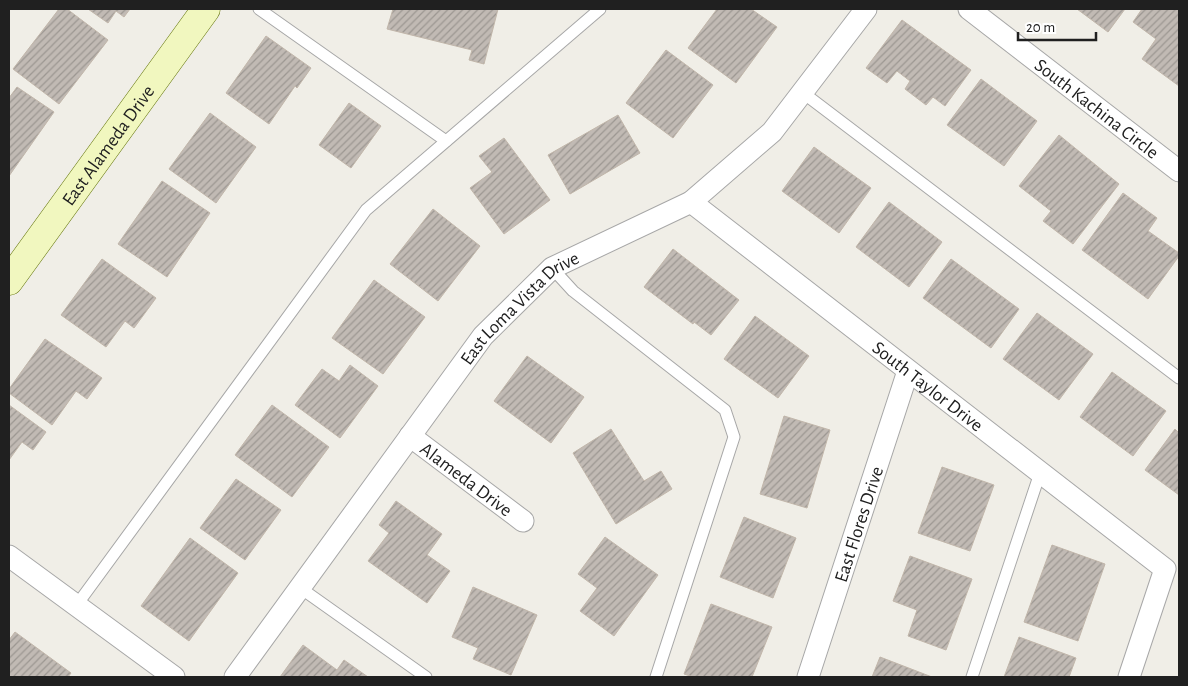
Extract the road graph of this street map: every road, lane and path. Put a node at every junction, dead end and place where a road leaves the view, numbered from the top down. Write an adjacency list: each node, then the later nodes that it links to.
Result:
1 (206, 9): 11 (street, East Alameda Drive)
2 (259, 9): 7 (lane)
3 (600, 9): 7 (lane)
4 (866, 9): 6 (street, East Loma Vista Drive)
5 (969, 9): 8 (street, South Kachina Circle)
6 (802, 92): 9 (street, East Loma Vista Drive); 13 (lane)
7 (446, 142): 19 (lane)
8 (1179, 171)
9 (691, 202): 10 (street, East Loma Vista Drive); 12 (street, South Taylor Drive)
10 (552, 268): 14 (street, East Loma Vista Drive); 23 (lane)
11 (9, 281)
12 (908, 371): 15 (street, South Taylor Drive); 24 (street, East Flores Drive)
13 (1179, 378)
14 (410, 436): 16 (street, Alameda Drive); 18 (street, East Loma Vista Drive)
15 (1040, 473): 25 (lane); 26 (street, South Taylor Drive)
16 (523, 521)
17 (9, 556): 19 (street)
18 (299, 588): 21 (street, East Loma Vista Drive); 22 (lane)
19 (76, 606): 20 (street)
20 (174, 677)
21 (235, 677)
22 (426, 677)
23 (656, 677)
24 (808, 677)
25 (972, 677)
26 (1129, 677)

